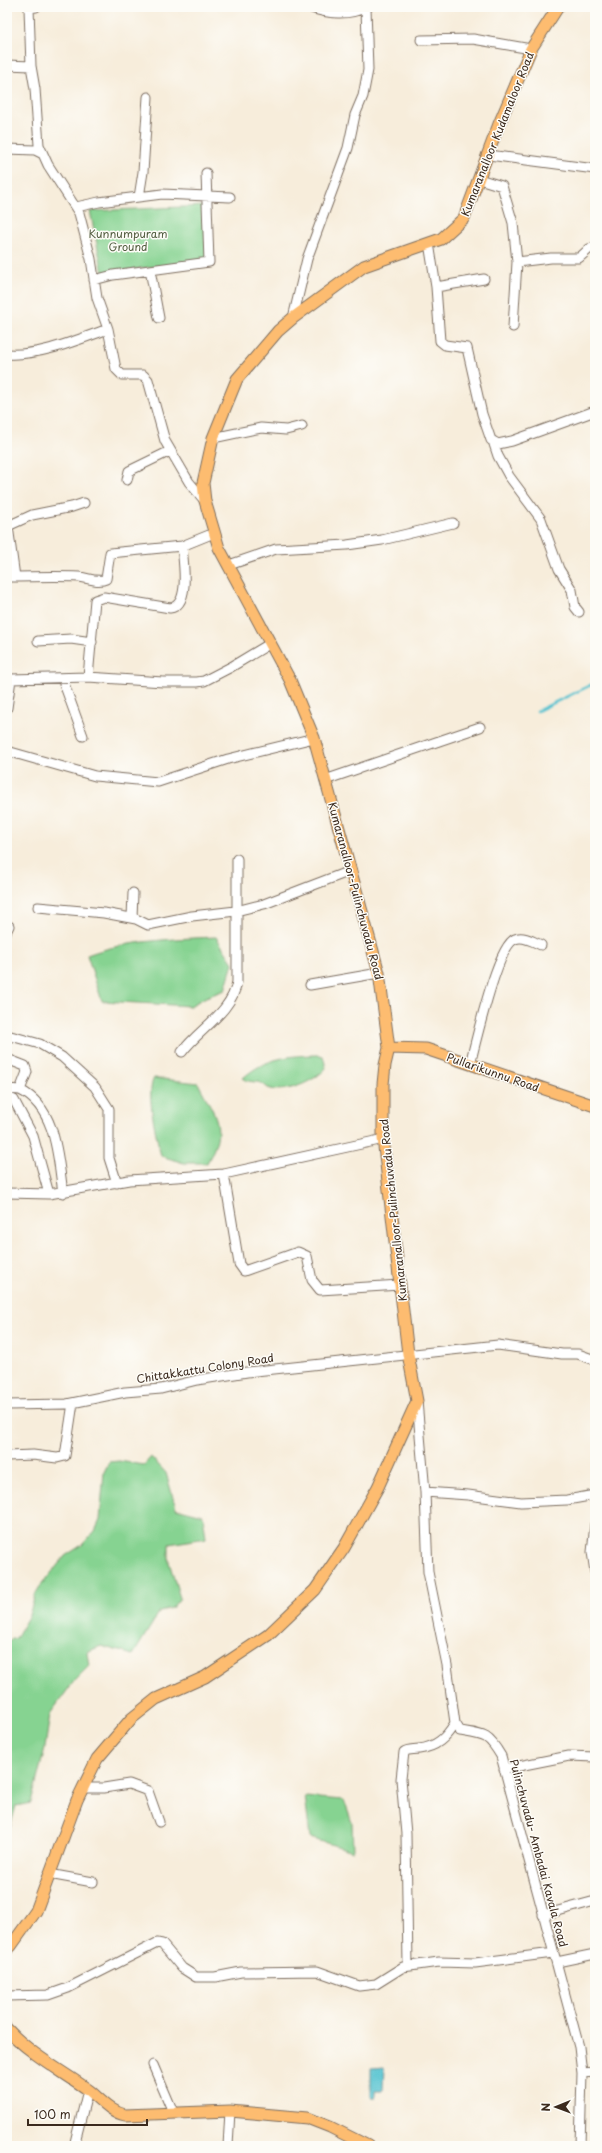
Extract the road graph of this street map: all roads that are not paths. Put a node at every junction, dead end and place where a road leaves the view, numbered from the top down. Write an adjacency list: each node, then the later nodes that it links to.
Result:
1 (36, 7): 8 (street)
2 (309, 7): 3 (street)
3 (367, 7): 28 (street)
4 (558, 7): 6 (main road, Kumaranalloor Kudamaloor Road)
5 (421, 40): 6 (street)
6 (531, 49): 12 (main road, Kumaranalloor Kudamaloor Road)
7 (7, 65): 8 (street)
8 (30, 66): 11 (street)
9 (148, 97): 16 (street)
10 (7, 149): 11 (street)
11 (43, 154): 19 (street)
12 (489, 154): 13 (street); 15 (main road, Kumaranalloor Kudamaloor Road)
13 (595, 169)
14 (206, 173): 17 (street)
15 (479, 179): 20 (main road, Kumaranalloor Kudamaloor Road); 22 (street)
16 (139, 197): 17 (street); 19 (street)
17 (206, 197): 18 (street); 23 (street)
18 (230, 198)
19 (76, 207): 25 (street)
20 (430, 243): 26 (street); 28 (main road, Kumaranalloor Kudamaloor Road)
21 (595, 247): 22 (street)
22 (517, 262): 29 (street)
23 (150, 270): 25 (street); 27 (street)
24 (484, 279): 26 (street)
25 (94, 280): 30 (street)
26 (436, 286): 35 (street)
27 (159, 318)
28 (292, 318): 34 (main road, Kumaranalloor Kudamaloor Road)
29 (513, 327)
30 (108, 330): 31 (street); 36 (street)
31 (7, 354)
32 (595, 411): 35 (street)
33 (302, 426): 34 (street)
34 (213, 438): 38 (main road, Kumaranalloor Kudamaloor Road)
35 (492, 441): 48 (street)
36 (170, 451): 37 (street); 38 (street)
37 (126, 480)
38 (205, 501): 42 (main road, Kumaranalloor-Pulinchuvadu Road)
39 (84, 502): 41 (street)
40 (453, 523): 44 (street)
41 (7, 525): 45 (street)
42 (214, 533): 43 (street); 44 (main road, Kumaranalloor-Pulinchuvadu Road)
43 (182, 546): 46 (street); 47 (street)
44 (229, 565): 51 (main road, Kumaranalloor-Pulinchuvadu Road)
45 (11, 577): 46 (street)
46 (102, 581): 47 (street)
47 (97, 599): 50 (street)
48 (579, 612)
49 (38, 641): 50 (street)
50 (92, 642): 52 (street)
51 (271, 643): 52 (street); 57 (main road, Kumaranalloor-Pulinchuvadu Road)
52 (88, 676): 53 (street)
53 (62, 678): 54 (street); 56 (street)
54 (7, 708)
55 (480, 727): 59 (street)
56 (82, 736)
57 (314, 738): 58 (street); 59 (main road, Kumaranalloor-Pulinchuvadu Road)
58 (7, 751)
59 (325, 780): 61 (main road, Kumaranalloor-Pulinchuvadu Road)
60 (237, 859): 64 (street)
61 (350, 871): 64 (street); 67 (main road, Kumaranalloor-Pulinchuvadu Road)
62 (133, 893): 65 (street)
63 (38, 907): 65 (street)
64 (236, 911): 65 (street); 71 (street)
65 (132, 918)
66 (541, 945): 73 (street)
67 (378, 973): 68 (street); 70 (main road, Kumaranalloor-Pulinchuvadu Road)
68 (310, 985)
69 (7, 1035): 80 (street)
70 (389, 1048): 73 (main road, Pullarikunnu Road); 78 (main road, Kumaranalloor-Pulinchuvadu Road)
71 (182, 1052)
72 (7, 1060): 75 (street)
73 (470, 1064): 77 (main road, Pullarikunnu Road)
74 (7, 1089): 75 (street)
75 (20, 1090): 82 (street)
76 (7, 1098): 83 (street)
77 (595, 1106)
78 (384, 1139): 79 (street); 84 (main road, Kumaranalloor-Pulinchuvadu Road)
79 (224, 1174): 80 (street); 84 (street)
80 (117, 1183): 82 (street)
81 (7, 1193): 83 (street)
82 (63, 1193): 83 (street)
83 (48, 1194)
84 (400, 1285): 85 (main road, Kumaranalloor-Pulinchuvadu Road)
85 (408, 1354): 86 (street, Chittakkattu Colony Road); 87 (main road, Kumaranalloor-Pulinchuvadu Road); 88 (street, Chittakkattu Colony Road)
86 (595, 1360)
87 (417, 1401): 91 (street); 98 (main road)
88 (72, 1403): 89 (street, Chittakkattu Colony Road); 90 (street)
89 (7, 1405)
90 (7, 1456)
91 (425, 1492): 92 (street); 95 (street)
92 (595, 1495)
93 (595, 1524): 94 (street)
94 (595, 1572)
95 (455, 1723): 97 (street, Pulinchuvadu- Ambadai Kavala Road); 107 (street)
96 (595, 1757): 97 (street)
97 (504, 1769): 103 (street, Pulinchuvadu- Ambadai Kavala Road)
98 (83, 1788): 99 (street); 100 (main road)
99 (159, 1822)
100 (50, 1874): 101 (street); 104 (main road)
101 (93, 1882)
102 (595, 1901): 103 (street)
103 (543, 1915): 106 (street, Pulinchuvadu- Ambadai Kavala Road)
104 (7, 1949)
105 (595, 1954): 106 (street)
106 (555, 1958): 107 (street); 112 (street, Pulinchuvadu- Ambadai Kavala Road)
107 (408, 1966): 108 (street)
108 (7, 1996)
109 (7, 2029): 113 (main road)
110 (153, 2065): 115 (street)
111 (595, 2072): 112 (street)
112 (582, 2073): 119 (street, Pulinchuvadu- Ambadai Kavala Road)
113 (88, 2090): 115 (main road); 116 (street)
114 (230, 2111): 115 (main road); 117 (street); 118 (main road)
115 (173, 2112)
116 (74, 2146)
117 (228, 2146)
118 (368, 2146)
119 (580, 2146)

